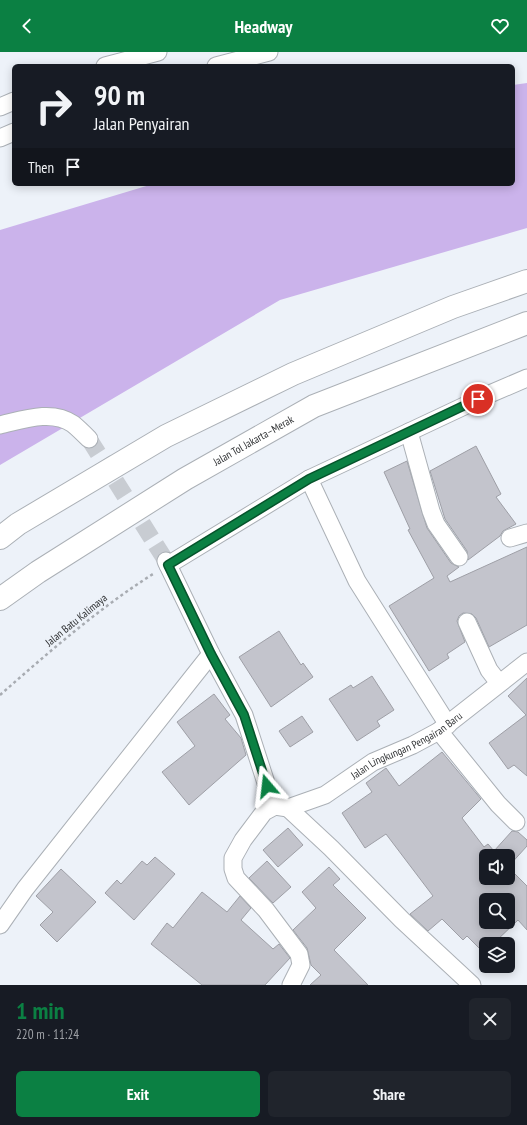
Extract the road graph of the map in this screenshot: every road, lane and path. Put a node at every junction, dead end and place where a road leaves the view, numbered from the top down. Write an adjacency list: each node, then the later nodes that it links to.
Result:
1 (158, 52): 3 (street)
2 (269, 52): 4 (street)
3 (113, 64)
4 (224, 64)
5 (12, 102): 6 (street)
6 (0, 107)
7 (12, 133): 8 (street)
8 (0, 138)
9 (527, 282): 17 (highway)
10 (527, 323): 21 (highway, Jalan Tol Jakarta–Merak)
11 (527, 378): 13 (street)
12 (0, 425): 14 (street)
13 (408, 432): 15 (street); 19 (street)
14 (89, 439)
15 (309, 479): 20 (street); 27 (street)
16 (527, 533): 18 (street)
17 (0, 538)
18 (510, 538)
19 (459, 557)
20 (167, 563): 23 (street); 26 (path, Jalan Batu Kalimaya)
21 (0, 599)
22 (467, 622): 25 (street)
23 (211, 654): 28 (street); 30 (street)
24 (527, 662): 25 (street, Jalan Lingkungan Pengairan Baru)
25 (499, 683): 27 (street, Jalan Lingkungan Pengairan Baru)
26 (0, 695)
27 (444, 728): 28 (street, Jalan Lingkungan Pengairan Baru); 29 (street)
28 (282, 807): 31 (street, Jalan Lingkungan Pengairan Baru); 32 (street)
29 (516, 822)
30 (0, 925)
31 (291, 985)
32 (472, 985)

